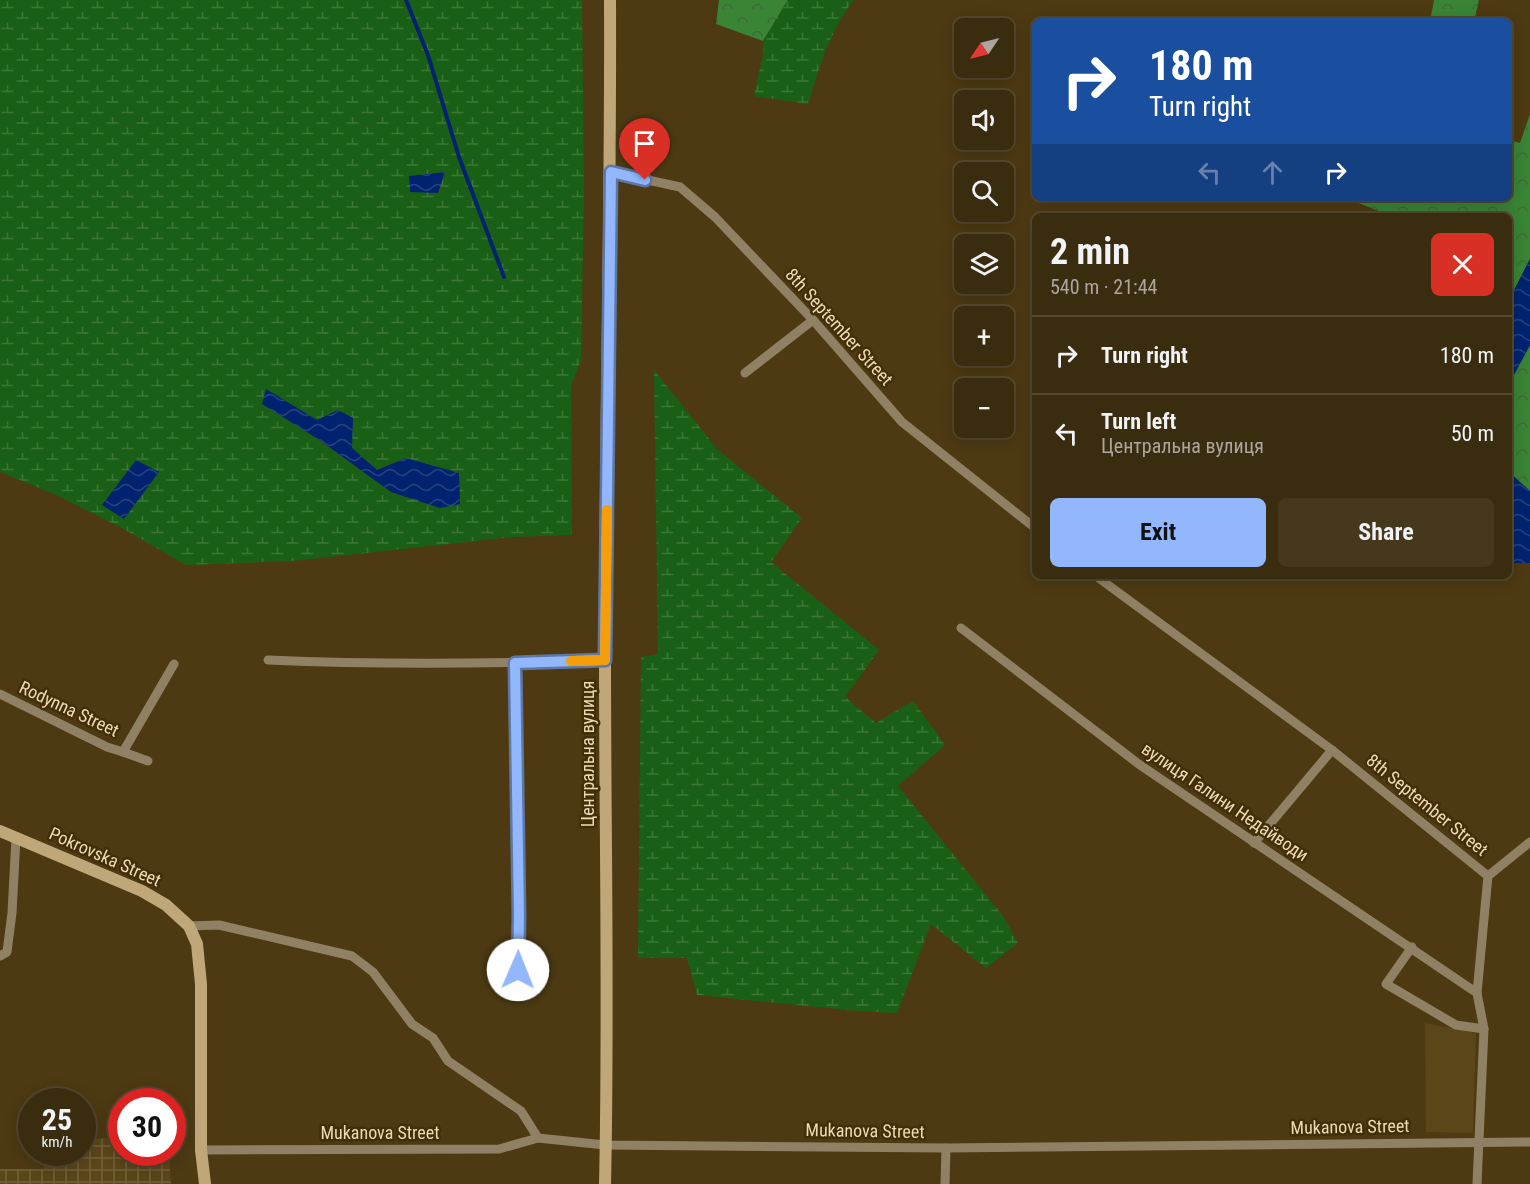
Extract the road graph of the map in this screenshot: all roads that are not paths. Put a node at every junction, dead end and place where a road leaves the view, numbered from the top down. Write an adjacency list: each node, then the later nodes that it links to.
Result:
1 (610, 0): 2 (main road, Центральна вулиця)
2 (611, 172): 3 (street, 8th September Street); 9 (main road, Центральна вулиця)
3 (813, 320): 4 (street); 5 (street, 8th September Street)
4 (745, 373)
5 (1032, 526)
6 (1100, 579): 13 (street, 8th September Street)
7 (961, 628): 19 (street, вулиця Галини Недайводи)
8 (268, 660): 10 (street)
9 (605, 660): 10 (street); 30 (main road, Центральна вулиця)
10 (515, 663): 24 (street)
11 (174, 664): 14 (street, Rodynna Street)
12 (0, 694): 14 (street, Rodynna Street)
13 (1332, 750): 19 (street); 20 (street, 8th September Street)
14 (123, 752): 15 (street, Rodynna Street)
15 (148, 761)
16 (0, 831): 17 (main road, Pokrovska Street)
17 (16, 838): 21 (main road, Pokrovska Street); 23 (street)
18 (1530, 842): 20 (street)
19 (1254, 843): 22 (street, вулиця Галини Недайводи)
20 (1488, 876): 25 (street, 8th September Street)
21 (189, 926): 27 (street); 32 (main road)
22 (1412, 947): 25 (street, вулиця Галини Недайводи); 26 (street)
23 (0, 956)
24 (518, 970)
25 (1477, 993): 26 (street, 8th September Street)
26 (1484, 1029): 28 (street, 8th September Street)
27 (538, 1138): 30 (street, Mukanova Street); 32 (street, Mukanova Street)
28 (1478, 1142): 29 (street, Mukanova Street); 31 (street, Mukanova Street); 36 (street, 8th September Street)
29 (1530, 1142)
30 (605, 1145): 31 (street, Mukanova Street); 34 (main road, Центральна вулиця)
31 (946, 1148): 35 (street)
32 (201, 1150): 33 (main road)
33 (205, 1184)
34 (604, 1184)
35 (945, 1184)
36 (1477, 1184)

